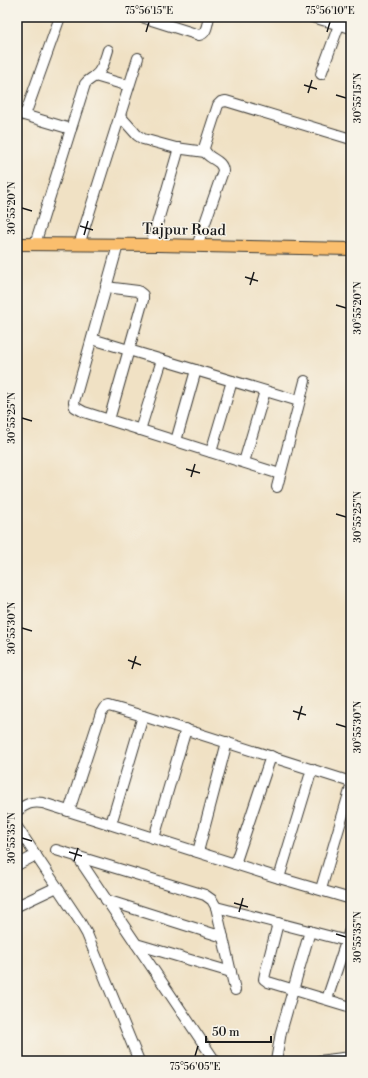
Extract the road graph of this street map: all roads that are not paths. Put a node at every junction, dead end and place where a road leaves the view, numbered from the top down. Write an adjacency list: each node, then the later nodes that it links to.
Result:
1 (60, 17): 12 (street)
2 (142, 17): 3 (street)
3 (209, 17)
4 (316, 18): 5 (street)
5 (339, 25): 6 (street); 9 (street)
6 (351, 28)
7 (108, 50): 10 (street)
8 (138, 58): 11 (street)
9 (321, 74)
10 (95, 76): 11 (street); 14 (street)
11 (129, 86): 13 (street)
12 (21, 114): 14 (street)
13 (120, 116): 16 (street); 20 (street)
14 (71, 129): 19 (street)
15 (351, 139): 17 (street)
16 (179, 148): 17 (street); 22 (street)
17 (205, 152): 23 (street)
18 (17, 244): 19 (main road, Tajpur Road)
19 (35, 244): 20 (main road, Tajpur Road)
20 (79, 244): 21 (main road, Tajpur Road)
21 (118, 245): 22 (main road, Tajpur Road); 25 (street)
22 (151, 245): 23 (main road, Tajpur Road)
23 (196, 246): 24 (main road, Tajpur Road)
24 (351, 249)
25 (106, 287): 26 (street); 27 (street)
26 (92, 339): 27 (street); 34 (street)
27 (129, 350): 28 (street); 34 (street)
28 (162, 360): 29 (street); 35 (street)
29 (196, 370): 30 (street); 36 (street)
30 (232, 381): 32 (street); 37 (street)
31 (304, 381): 33 (street)
32 (265, 391): 33 (street); 38 (street)
33 (299, 401): 39 (street)
34 (109, 420): 35 (street)
35 (140, 430): 36 (street)
36 (176, 441): 37 (street)
37 (211, 452): 38 (street)
38 (244, 462): 39 (street)
39 (280, 474): 40 (street)
40 (277, 487)
41 (144, 716): 42 (street); 49 (street); 50 (street)
42 (186, 729): 43 (street); 52 (street)
43 (226, 742): 44 (street); 54 (street)
44 (271, 756): 45 (street); 58 (street)
45 (312, 769): 46 (street); 59 (street)
46 (351, 782)
47 (351, 787): 61 (street)
48 (17, 811): 49 (street)
49 (69, 811): 50 (street)
50 (111, 824): 52 (street)
51 (17, 827): 55 (street)
52 (154, 838): 54 (street)
53 (56, 850): 56 (street)
54 (198, 852): 58 (street)
55 (36, 855): 57 (street); 60 (street)
56 (77, 856): 63 (street); 65 (street)
57 (17, 864)
58 (235, 864): 59 (street)
59 (279, 878): 61 (street)
60 (57, 887): 64 (street); 78 (street)
61 (321, 889): 62 (street)
62 (351, 899)
63 (106, 900): 69 (street); 71 (street)
64 (17, 906)
65 (216, 907): 66 (street); 69 (street)
66 (278, 923): 68 (street); 74 (street)
67 (351, 927): 70 (street)
68 (310, 931): 70 (street); 74 (street)
69 (223, 937): 72 (street)
70 (349, 941): 75 (street)
71 (136, 944): 72 (street); 79 (street)
72 (231, 972): 73 (street)
73 (235, 990)
74 (293, 990): 75 (street); 80 (street)
75 (327, 999): 76 (street)
76 (351, 1006)
77 (351, 1056): 81 (street)
78 (139, 1061)
79 (215, 1061)
80 (276, 1061)
81 (319, 1061)

